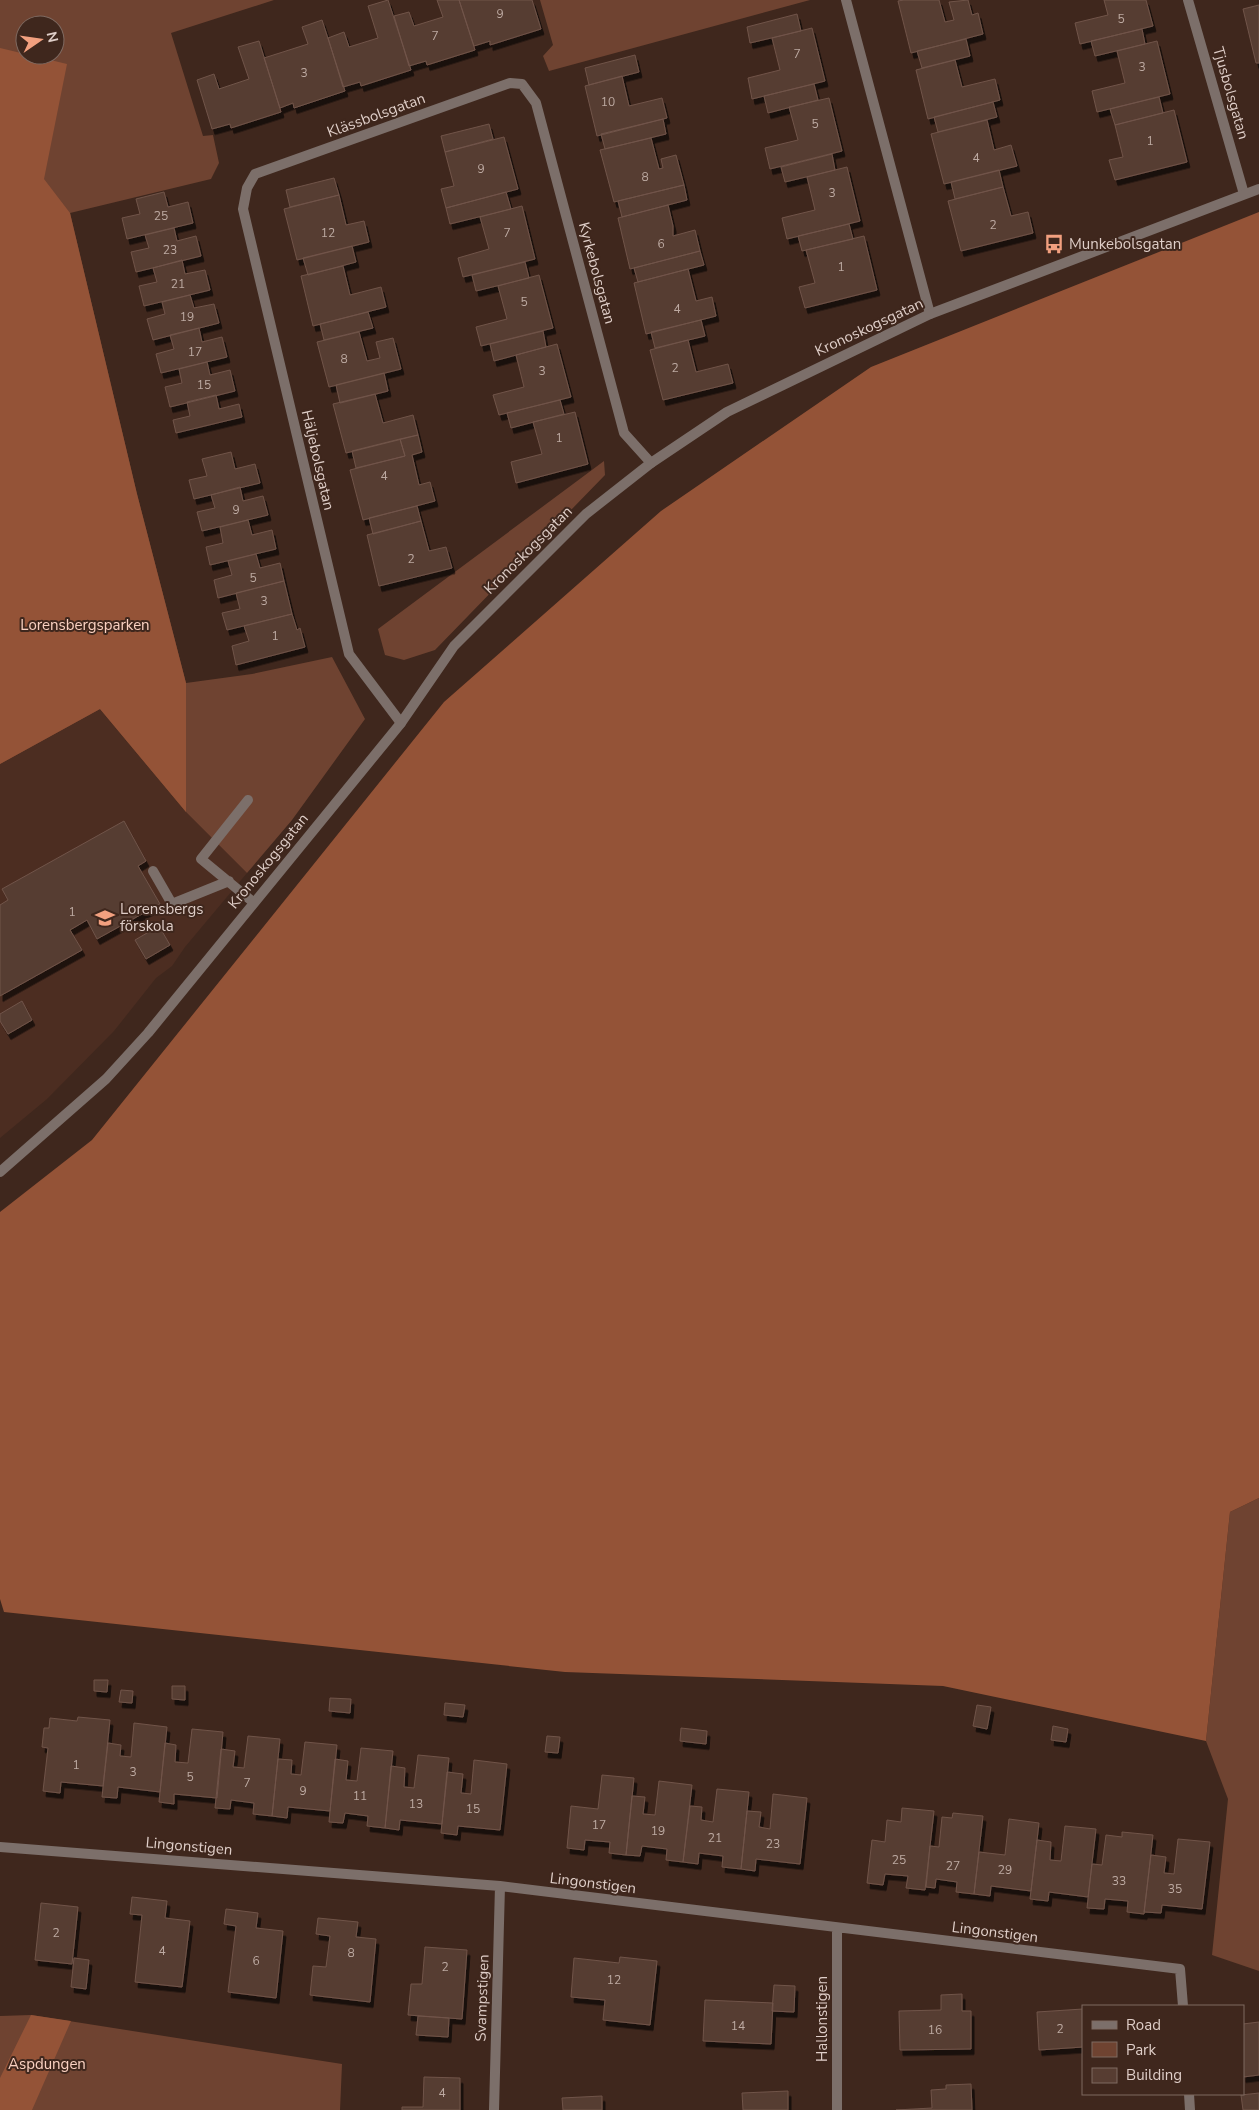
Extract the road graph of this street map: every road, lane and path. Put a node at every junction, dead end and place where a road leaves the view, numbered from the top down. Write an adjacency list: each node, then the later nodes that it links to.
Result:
1 (846, 0): 7 (street)
2 (1188, 0): 6 (street, Tjusbolsgatan)
3 (522, 84): 4 (street, Klässbolsgatan); 8 (street, Kyrkebolsgatan)
4 (247, 188): 9 (street, Häljebolsgatan)
5 (1259, 189): 6 (street, Kronoskogsgatan)
6 (1244, 194): 7 (street, Kronoskogsgatan)
7 (930, 314): 8 (street, Kronoskogsgatan)
8 (651, 463): 9 (street, Kronoskogsgatan)
9 (401, 724): 13 (street, Kronoskogsgatan)
10 (248, 800): 12 (street)
11 (153, 871): 12 (street)
12 (229, 881): 13 (street)
13 (253, 902): 14 (street, Kronoskogsgatan)
14 (0, 1172)
15 (0, 1847): 16 (street, Lingonstigen)
16 (500, 1886): 17 (street, Lingonstigen); 20 (street, Svampstigen)
17 (837, 1929): 18 (street, Lingonstigen); 21 (street, Hallonstigen)
18 (1183, 2005)
19 (1188, 2095): 22 (street)
20 (494, 2110)
21 (836, 2110)
22 (1190, 2110)

